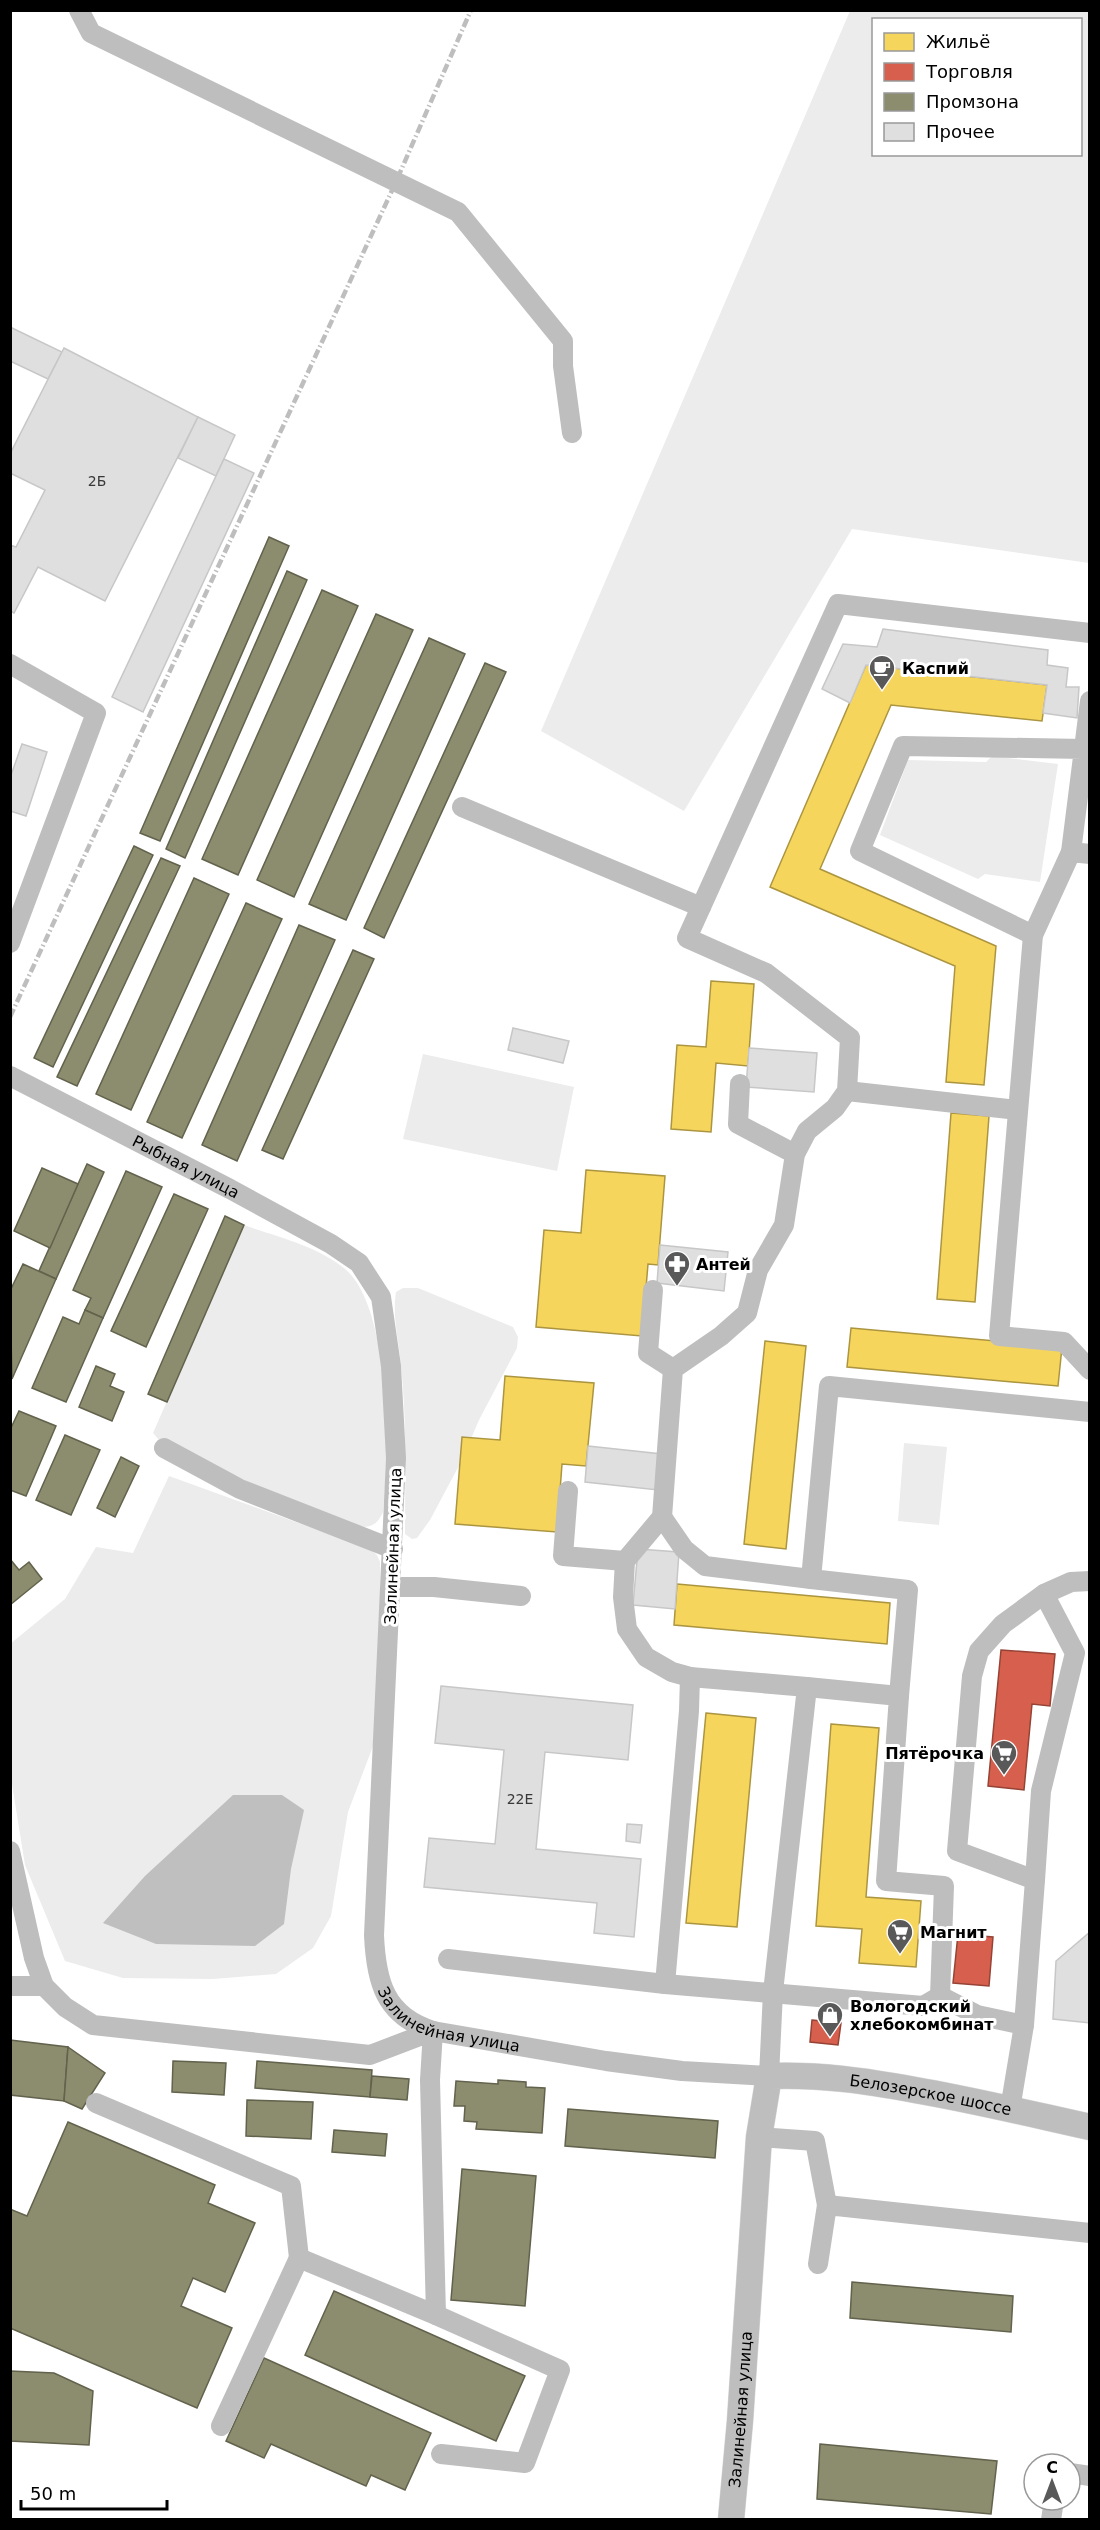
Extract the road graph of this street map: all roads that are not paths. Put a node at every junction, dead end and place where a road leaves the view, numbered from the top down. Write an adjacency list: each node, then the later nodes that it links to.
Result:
1 (79, 10): 2 (street)
2 (572, 433)
3 (1089, 633): 9 (street)
4 (10, 664): 11 (street)
5 (1089, 701): 6 (street)
6 (1084, 749): 8 (street); 10 (street)
7 (462, 807): 9 (street)
8 (1080, 853): 10 (street)
9 (701, 907): 14 (street)
10 (1034, 935): 15 (street)
11 (10, 942)
12 (10, 1076): 17 (street, Рыбная улица)
13 (740, 1084): 16 (street)
14 (847, 1091): 15 (street); 16 (street)
15 (1018, 1110): 20 (street)
16 (795, 1154): 19 (street)
17 (359, 1263): 25 (street, Залинейная улица)
18 (653, 1290): 19 (street)
19 (673, 1369): 24 (street)
20 (1089, 1370)
21 (1089, 1412): 27 (street)
22 (164, 1448): 25 (street)
23 (568, 1491): 26 (street)
24 (662, 1517): 26 (street); 27 (street)
25 (393, 1549): 29 (street, Залинейная улица)
26 (626, 1561): 32 (street)
27 (811, 1579): 34 (street)
28 (1089, 1581): 30 (street)
29 (391, 1587): 31 (street); 44 (street, Залинейная улица)
30 (1044, 1594): 36 (street); 36 (street)
31 (520, 1596)
32 (690, 1677): 33 (street); 38 (street)
33 (807, 1687): 34 (street); 41 (street)
34 (899, 1696): 42 (street)
35 (10, 1851): 40 (street)
36 (1035, 1880): 43 (street)
37 (448, 1959): 38 (street)
38 (665, 1984): 41 (street)
39 (10, 1986): 40 (street)
40 (44, 1986): 44 (street)
41 (773, 1992): 42 (street); 45 (street)
42 (939, 1996): 43 (street)
43 (1024, 2025): 47 (street)
44 (433, 2031): 45 (street, Залинейная улица); 54 (street)
45 (769, 2076): 47 (main road, Белозерское шоссе); 49 (main road, Залинейная улица)
46 (96, 2103): 52 (street)
47 (1010, 2109): 48 (main road, Белозерское шоссе)
48 (1089, 2127)
49 (759, 2137): 50 (street); 57 (main road, Залинейная улица)
50 (827, 2205): 51 (street); 53 (street)
51 (1089, 2233)
52 (299, 2258): 54 (street); 55 (street)
53 (818, 2264)
54 (436, 2315): 56 (street)
55 (221, 2426)
56 (441, 2454)
57 (731, 2520)

